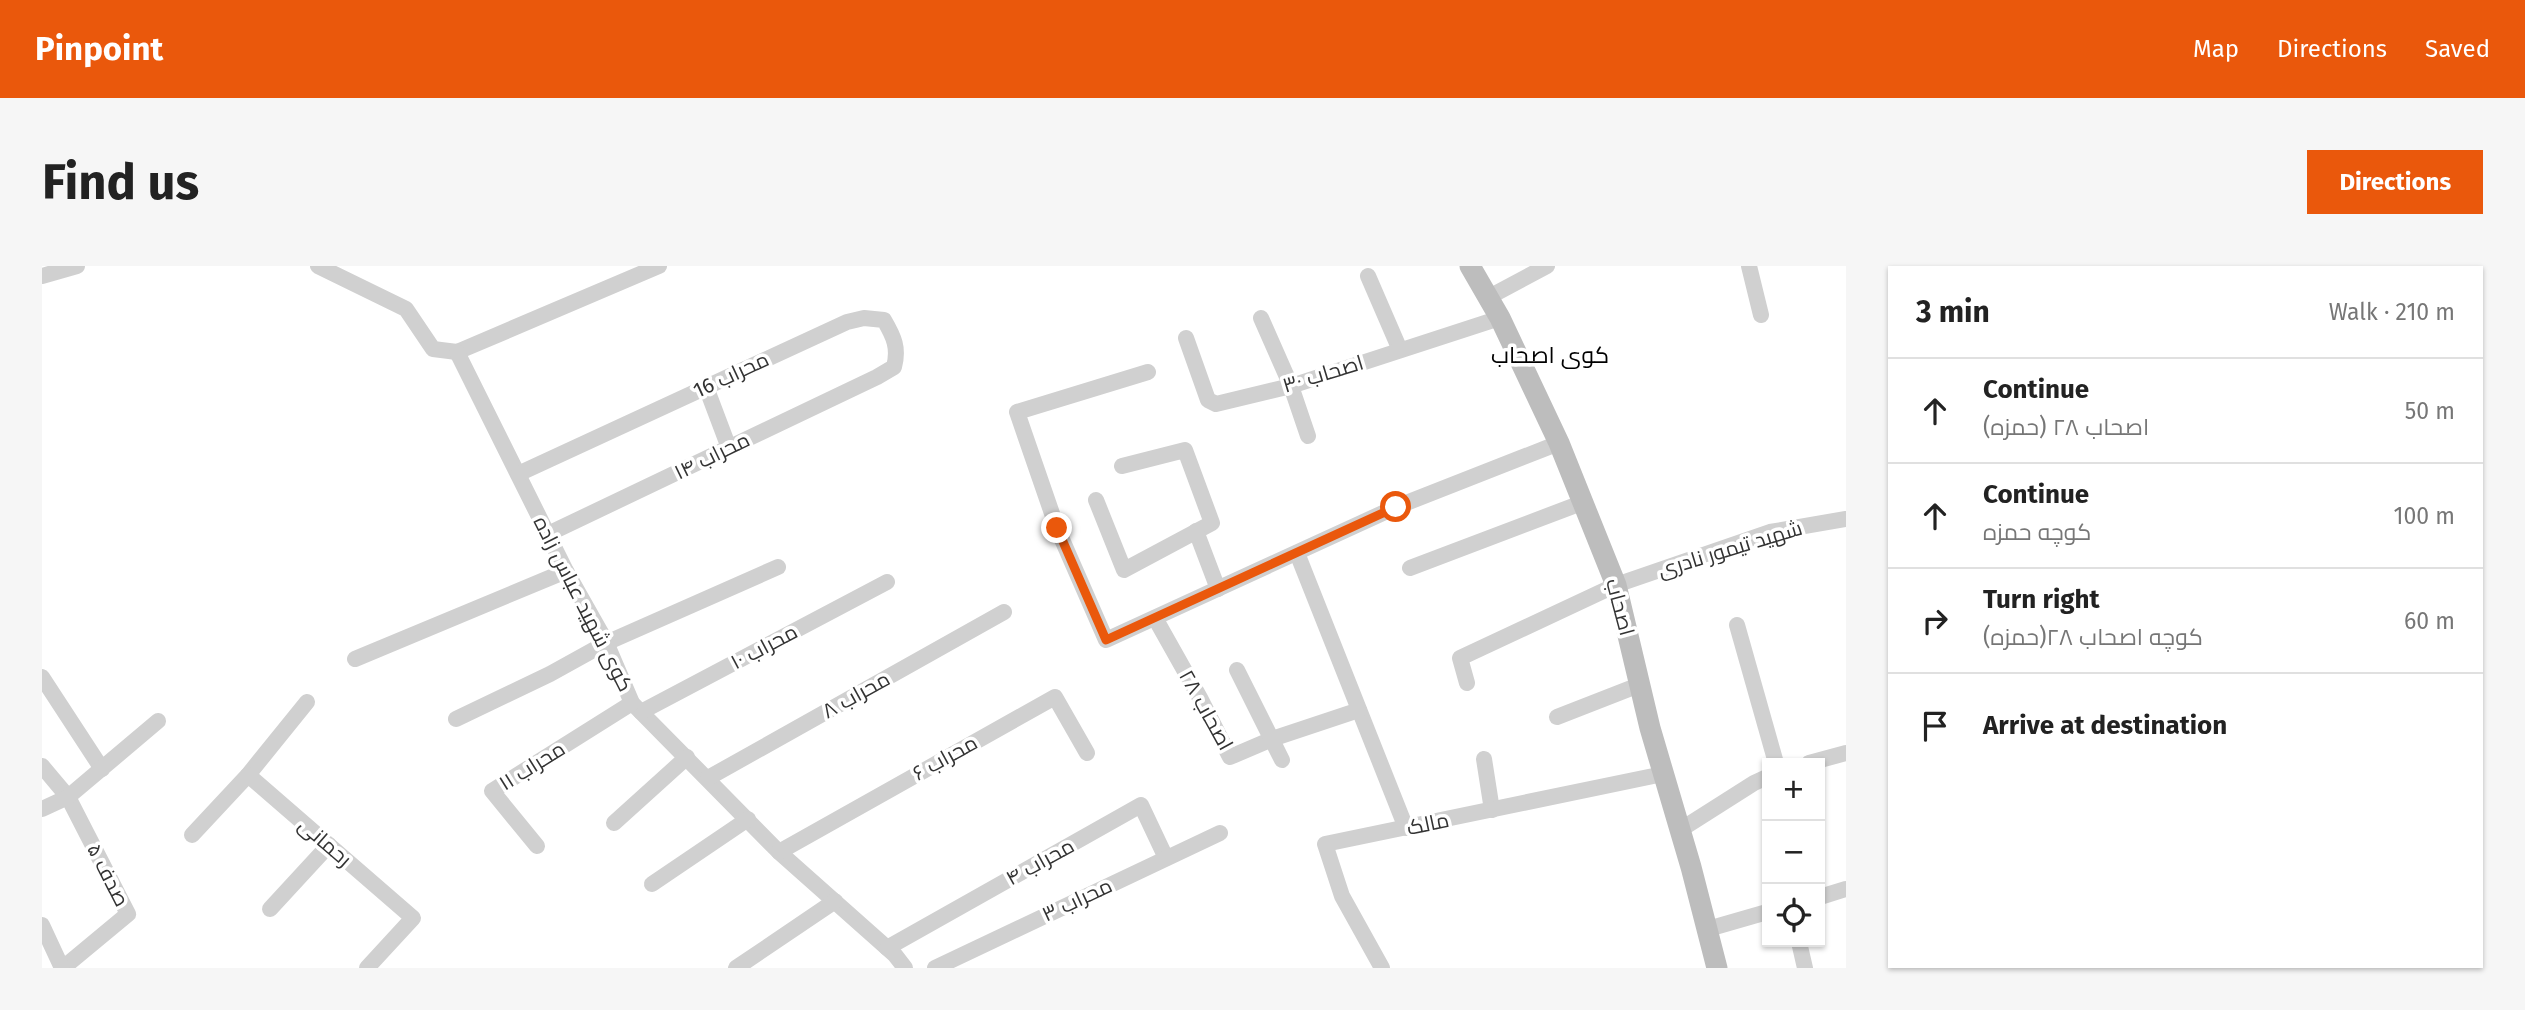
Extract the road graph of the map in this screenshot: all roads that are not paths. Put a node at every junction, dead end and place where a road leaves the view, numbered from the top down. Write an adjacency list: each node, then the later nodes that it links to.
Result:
1 (78, 266): 7 (street)
2 (318, 266): 15 (street)
3 (659, 266): 15 (street)
4 (1470, 266): 9 (main road, اصحاب)
5 (1547, 266): 9 (street)
6 (1749, 266): 10 (street)
7 (42, 276)
8 (1368, 276): 14 (street)
9 (1489, 297): 12 (main road, اصحاب)
10 (1761, 315)
11 (1261, 318): 18 (street)
12 (1500, 318): 14 (street, اصحاب ۳۰); 21 (main road, اصحاب)
13 (1186, 338): 18 (street, اصحاب ۳۰)
14 (1400, 350): 18 (street, اصحاب ۳۰)
15 (457, 352): 24 (street, کوی شهید عباس زاده)
16 (1148, 372): 38 (street)
17 (877, 377): 19 (street, محراب 16); 22 (street, محراب ۱۴)
18 (1291, 386): 20 (street)
19 (706, 387): 22 (street); 24 (street, محراب 16)
20 (1308, 436)
21 (1559, 443): 26 (main road, اصحاب); 30 (street)
22 (729, 448): 29 (street, محراب ۱۴)
23 (1122, 466): 28 (street)
24 (517, 474): 29 (street, کوی شهید عباس زاده)
25 (1096, 500): 28 (street)
26 (1584, 502): 32 (street); 35 (main road, اصحاب)
27 (1846, 519): 35 (street, شهید تیمور نادری)
28 (1196, 531): 36 (street)
29 (548, 534): 33 (street, کوی شهید عباس زاده)
30 (1297, 552): 36 (street); 48 (street)
31 (778, 567): 40 (street)
32 (1410, 568)
33 (566, 571): 40 (street, کوی شهید عباس زاده); 41 (street)
34 (887, 582): 47 (street, محراب ۱۰)
35 (1616, 585): 44 (street, شهید تیمور نادری); 45 (main road, اصحاب)
36 (1218, 589): 38 (street)
37 (1004, 612): 64 (street, محراب ۸)
38 (1155, 618): 52 (street, اصحاب ۲۸)
39 (1737, 625): 56 (street)
40 (606, 643): 47 (street, کوی شهید عباس زاده); 50 (street)
41 (355, 659)
42 (1237, 670): 52 (street)
43 (42, 677): 61 (street)
44 (1467, 683)
45 (1639, 685): 49 (street); 62 (main road, اصحاب)
46 (307, 702): 63 (street)
47 (637, 707): 55 (street, کوی شهید عباس زاده); 76 (street, محراب ۱۱)
48 (1359, 710): 52 (street, اصحاب ۲۸); 71 (street)
49 (1557, 717)
50 (456, 719)
51 (158, 721): 61 (street)
52 (1272, 739): 58 (street)
53 (1087, 753): 77 (street, محراب ۶)
54 (1846, 753): 57 (street)
55 (687, 757): 64 (street, کوی شهید عباس زاده); 70 (street)
56 (1775, 758)
57 (1825, 759)
58 (1282, 760)
59 (1484, 760): 68 (street)
60 (42, 766): 66 (street, صدف ۵)
61 (102, 769): 66 (street)
62 (1663, 774): 68 (street, مالک); 72 (main road, اصحاب)
63 (248, 775): 74 (street); 75 (street, رحمانی)
64 (708, 778): 69 (street, کوی شهید عباس زاده)
65 (1762, 779): 72 (street)
66 (68, 797): 67 (street); 89 (street, صدف ۵)
67 (42, 809)
68 (1492, 810): 71 (street, مالک)
69 (748, 820): 77 (street, کوی شهید عباس زاده); 79 (street)
70 (614, 823)
71 (1406, 828): 94 (street, مالک)
72 (1680, 830): 86 (main road, اصحاب)
73 (1220, 833): 78 (street, محراب ۳)
74 (192, 835)
75 (329, 845): 83 (street); 90 (street, رحمانی)
76 (537, 846)
77 (779, 852): 82 (street, کوی شهید عباس زاده)
78 (1166, 858): 88 (street, محراب ۴); 93 (street, محراب ۳)
79 (652, 884)
80 (1846, 889): 81 (street)
81 (1825, 895)
82 (835, 901): 88 (street, کوی شهید عباس زاده); 91 (street)
83 (271, 909)
84 (1762, 913): 86 (street)
85 (42, 925): 89 (street)
86 (1708, 929): 95 (main road, اصحاب)
87 (1800, 947): 96 (street)
88 (887, 948): 92 (street, کوی شهید عباس زاده)
89 (62, 968)
90 (367, 968)
91 (736, 968)
92 (905, 968)
93 (935, 968)
94 (1382, 968)
95 (1717, 968)
96 (1805, 968)

